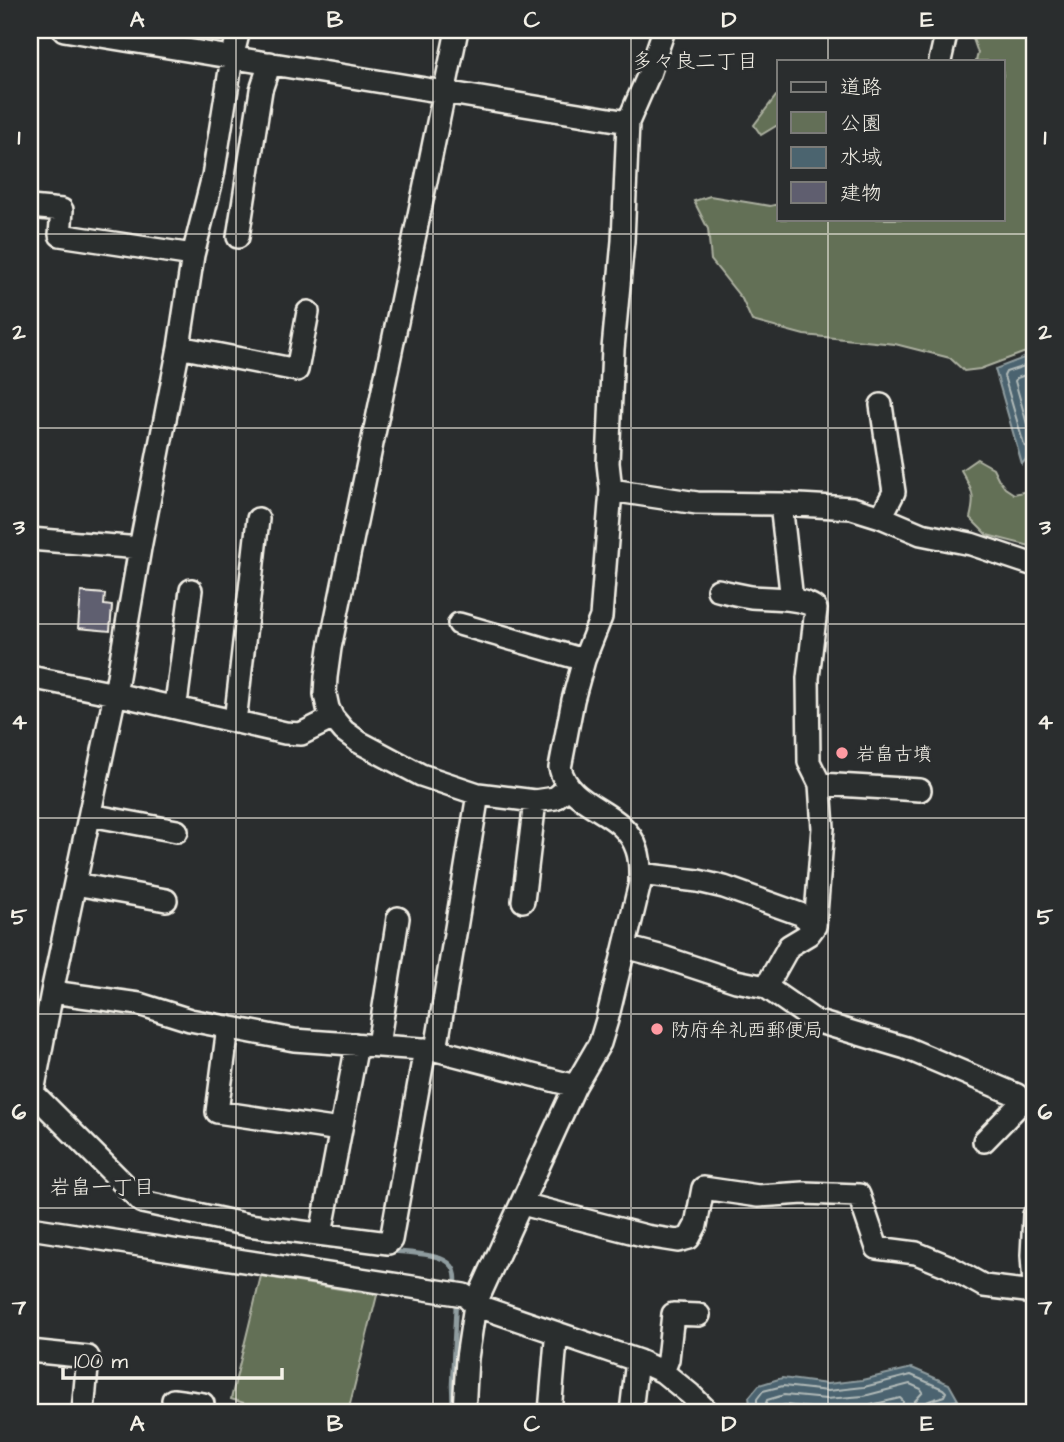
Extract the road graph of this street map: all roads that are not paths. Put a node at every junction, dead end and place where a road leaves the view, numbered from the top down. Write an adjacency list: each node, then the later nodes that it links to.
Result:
1 (64, 30): 6 (street)
2 (239, 30): 7 (street)
3 (457, 30): 10 (street)
4 (664, 30): 11 (street)
5 (947, 30): 8 (street)
6 (143, 36): 7 (street)
7 (232, 58): 9 (street); 14 (street)
8 (940, 60)
9 (270, 63): 10 (street); 13 (street)
10 (444, 92): 11 (street); 33 (street)
11 (628, 122): 18 (street)
12 (30, 207): 14 (street)
13 (238, 237)
14 (193, 255): 16 (street)
15 (308, 312): 16 (street)
16 (179, 347): 23 (street)
17 (881, 405): 20 (street)
18 (611, 490): 19 (street); 29 (street)
19 (780, 504): 20 (street); 27 (street)
20 (881, 517): 24 (street)
21 (258, 519): 34 (street)
22 (30, 539): 23 (street)
23 (140, 548): 31 (street)
24 (1034, 565)
25 (191, 590): 32 (street)
26 (718, 590): 27 (street)
27 (792, 600): 35 (street)
28 (458, 624): 29 (street)
29 (584, 660): 36 (street)
30 (30, 677): 31 (street)
31 (115, 694): 32 (street); 40 (street)
32 (174, 707): 34 (street)
33 (333, 718): 34 (street); 38 (street)
34 (235, 722)
35 (820, 783): 37 (street); 47 (street)
36 (569, 787): 39 (street); 42 (street)
37 (920, 790)
38 (478, 794): 39 (street); 54 (street)
39 (535, 801): 45 (street)
40 (90, 815): 41 (street); 43 (street)
41 (177, 831)
42 (640, 874): 47 (street); 48 (street)
43 (75, 884): 44 (street); 50 (street)
44 (166, 900)
45 (523, 901)
46 (398, 918): 53 (street)
47 (811, 930): 49 (street)
48 (625, 947): 49 (street); 55 (street)
49 (766, 987): 58 (street)
50 (52, 992): 51 (street); 56 (street)
51 (228, 1027): 52 (street); 57 (street)
52 (355, 1044): 53 (street); 57 (street)
53 (377, 1045): 54 (street)
54 (430, 1049): 55 (street); 62 (street)
55 (575, 1086): 59 (street)
56 (31, 1097): 62 (street)
57 (340, 1130): 62 (street)
58 (984, 1141)
59 (523, 1202): 64 (street); 65 (street)
60 (1034, 1215): 63 (street)
61 (30, 1228): 65 (street)
62 (321, 1234)
63 (1034, 1286)
64 (1034, 1296)
65 (475, 1305): 67 (street); 74 (street)
66 (699, 1315): 70 (street)
67 (558, 1333): 69 (street); 75 (street)
68 (30, 1351): 72 (street)
69 (639, 1360): 70 (street); 76 (street)
70 (663, 1372): 77 (street)
71 (173, 1400): 73 (street)
72 (83, 1412)
73 (201, 1412)
74 (464, 1412)
75 (550, 1412)
76 (631, 1412)
77 (708, 1412)

